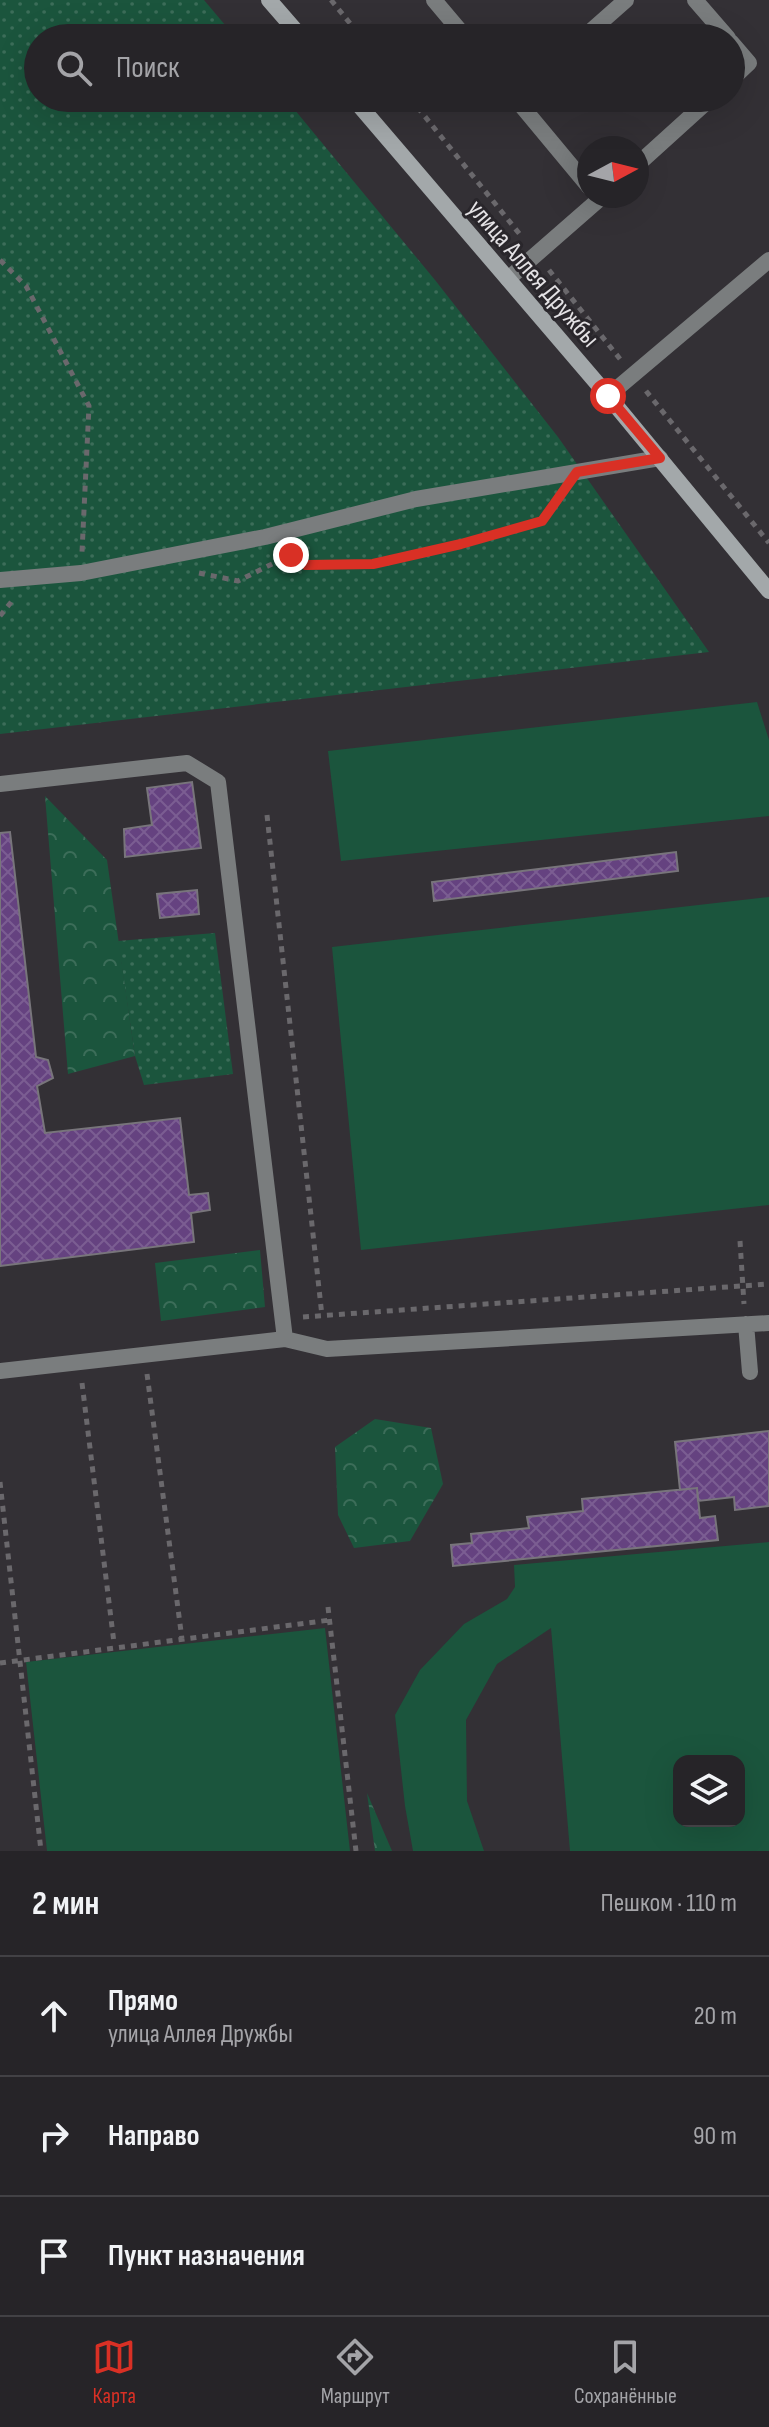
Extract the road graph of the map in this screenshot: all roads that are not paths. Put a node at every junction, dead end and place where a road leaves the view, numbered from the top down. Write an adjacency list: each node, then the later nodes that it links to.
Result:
1 (269, 0): 5 (main road)
2 (434, 0): 6 (lane)
3 (626, 0): 7 (lane)
4 (695, 0): 8 (lane)
5 (290, 24)
6 (454, 24)
7 (599, 24)
8 (715, 24)
9 (365, 112): 16 (main road, улица Аллея Дружбы)
10 (527, 112): 13 (lane)
11 (696, 112): 12 (lane)
12 (649, 154)
13 (577, 171)
14 (583, 208): 16 (lane)
15 (769, 260): 17 (lane)
16 (508, 279): 17 (main road, улица Аллея Дружбы)
17 (608, 396): 18 (main road, улица Аллея Дружбы)
18 (660, 458): 19 (lane); 20 (main road, улица Аллея Дружбы)
19 (0, 580)
20 (769, 591)
21 (0, 784): 24 (lane)
22 (769, 1323): 23 (lane)
23 (746, 1324): 24 (lane); 26 (lane)
24 (285, 1339): 25 (lane)
25 (0, 1371)
26 (750, 1372)

